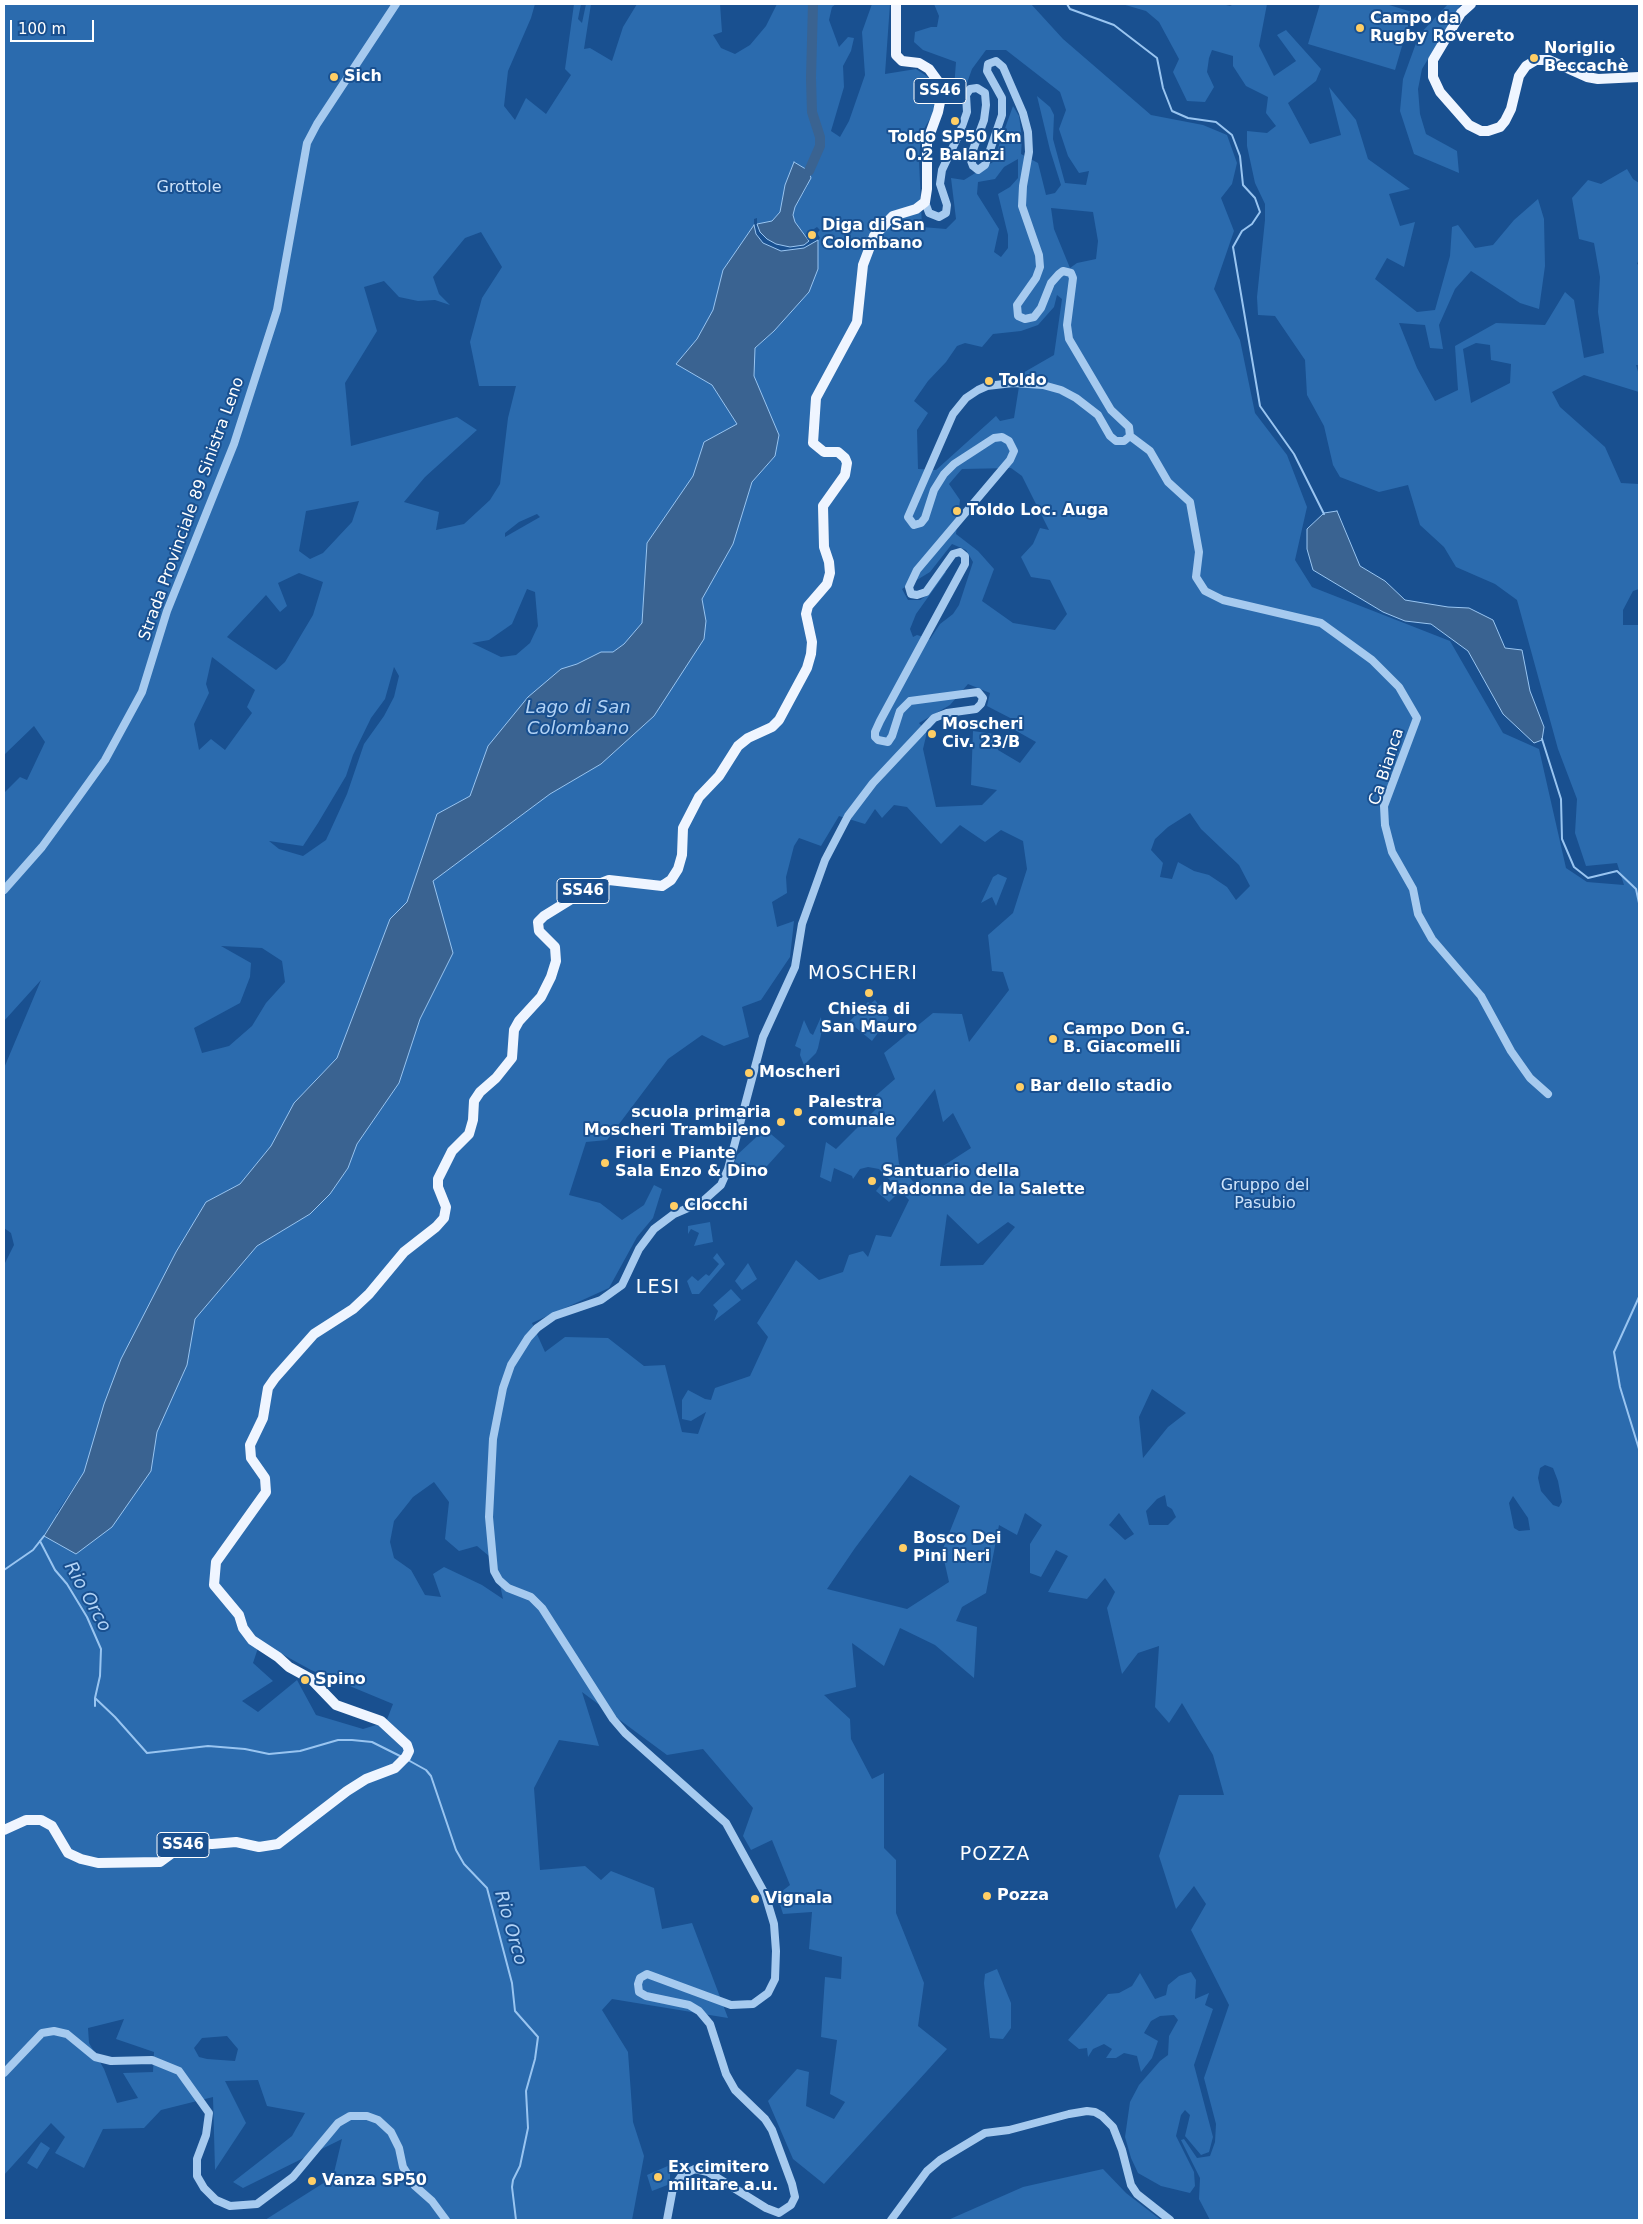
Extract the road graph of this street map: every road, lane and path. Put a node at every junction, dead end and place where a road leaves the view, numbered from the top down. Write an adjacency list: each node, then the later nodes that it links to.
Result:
1 (396, 4): 7 (street, Strada Provinciale 89 Sinistra Leno)
2 (896, 4): 5 (main road, SS46)
3 (1471, 4): 4 (main road)
4 (1639, 77)
5 (924, 202): 6 (street); 9 (main road, SS46)
6 (1130, 436): 8 (street, Ca Bianca); 12 (street)
7 (4, 890)
8 (1548, 1094)
9 (4, 1830)
10 (4, 2072): 11 (street)
11 (446, 2220)
12 (667, 2220)
13 (891, 2220): 14 (street)
14 (1170, 2220)

